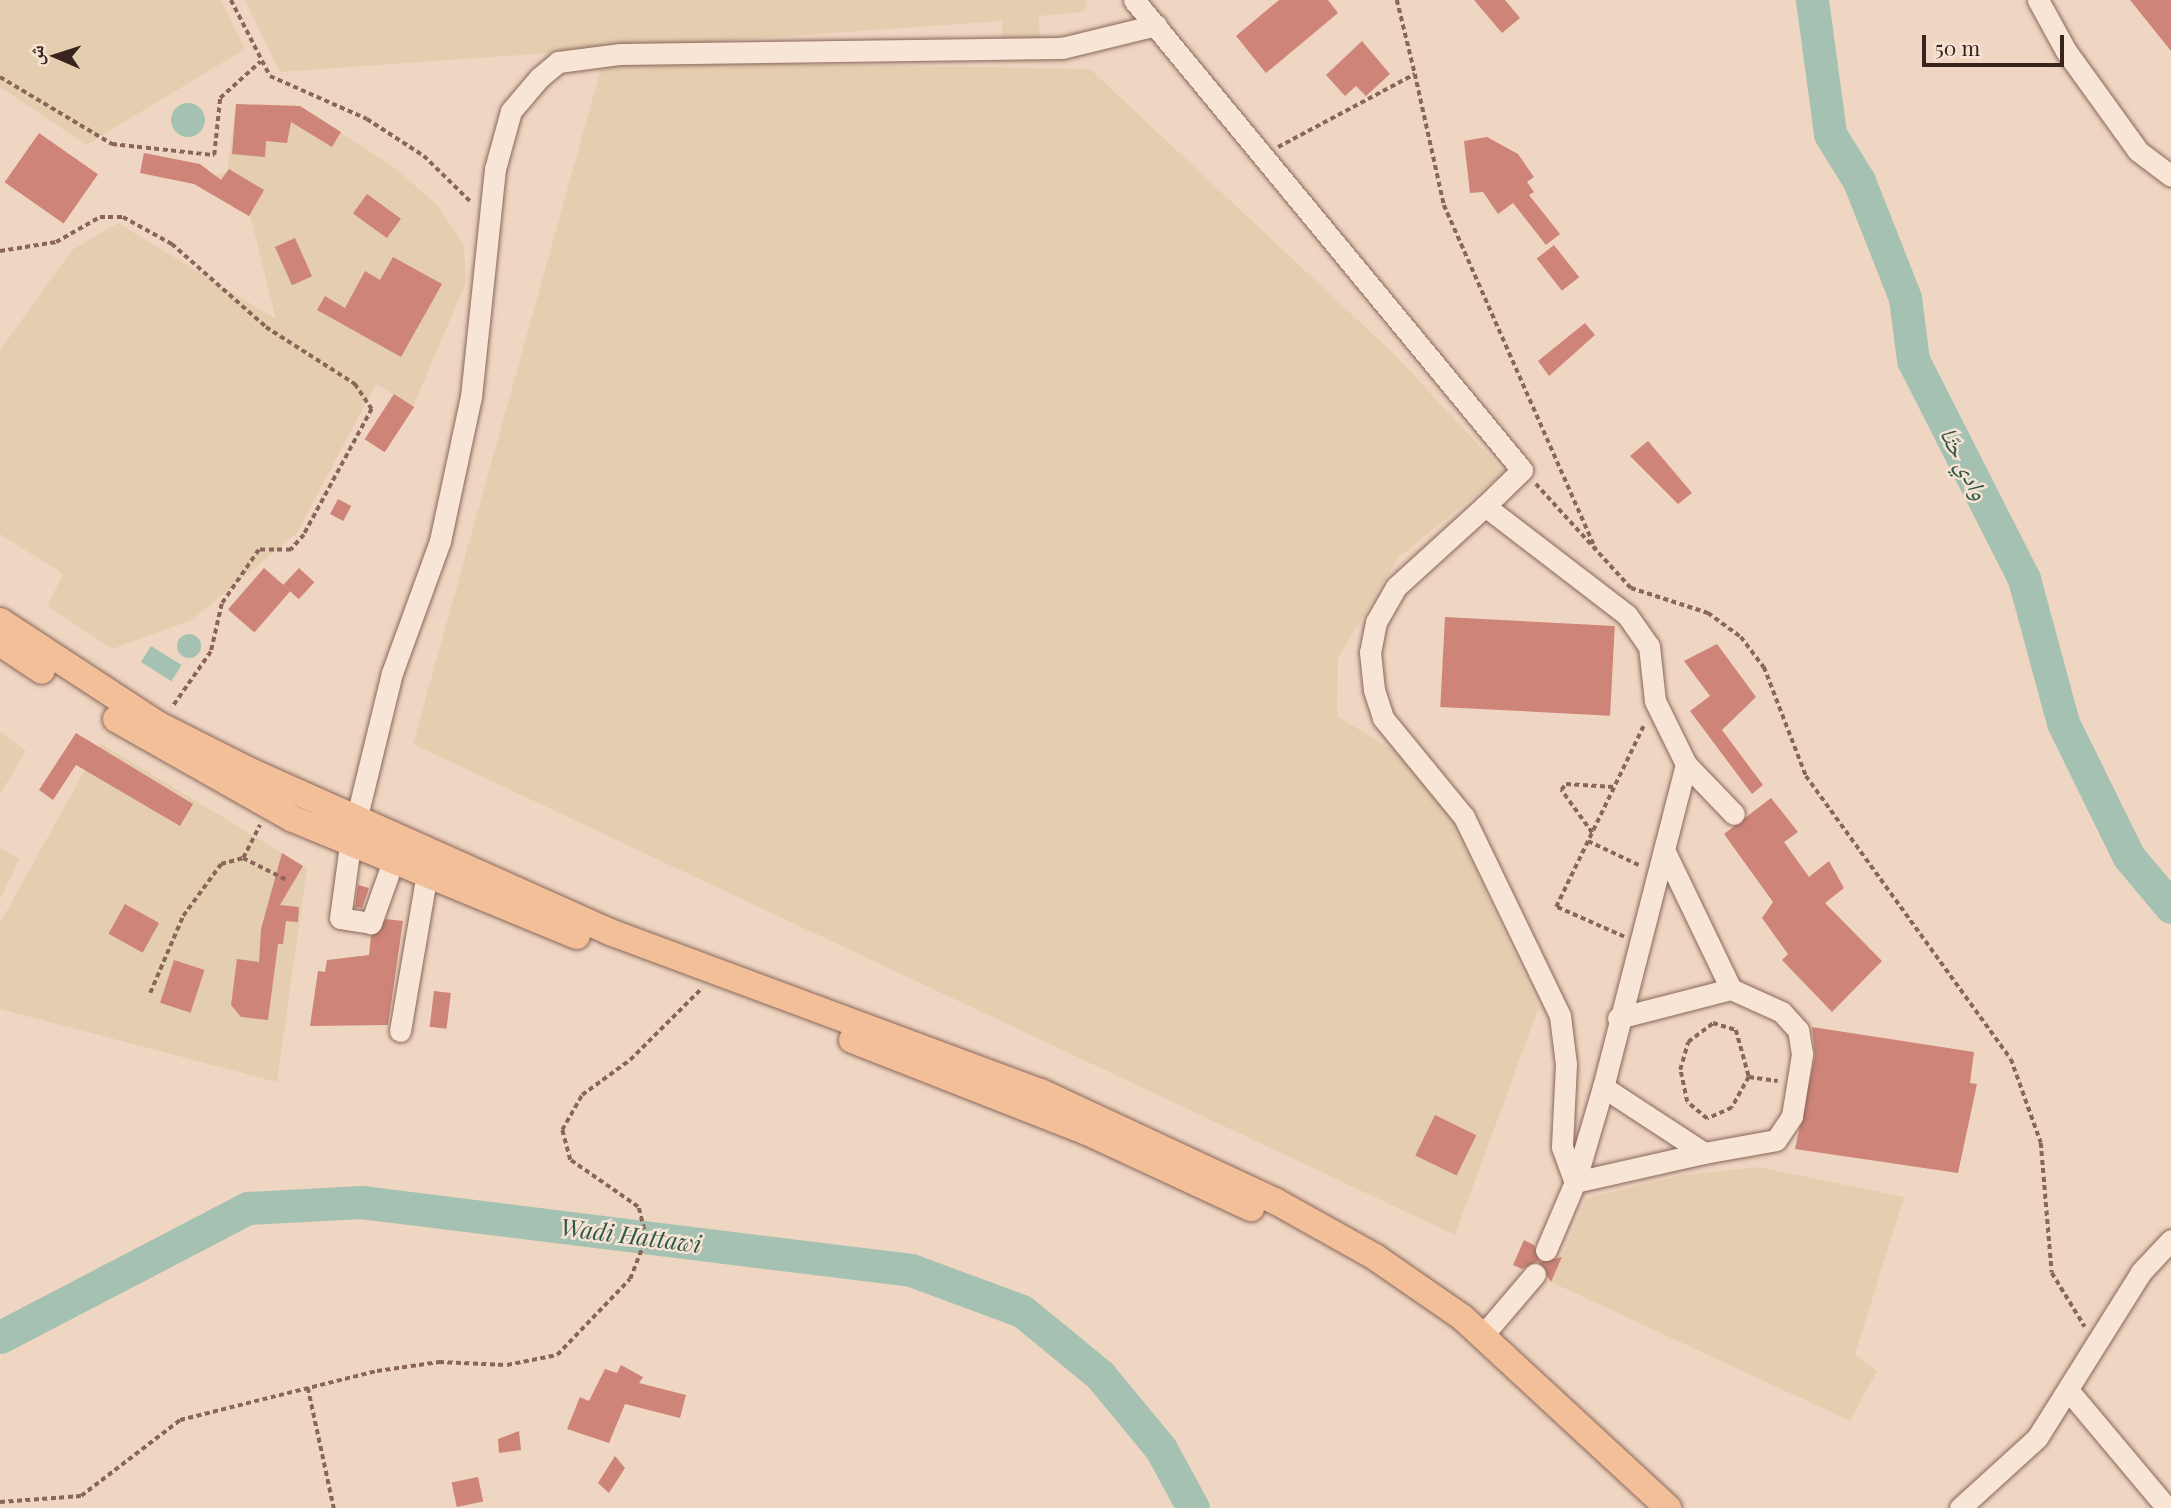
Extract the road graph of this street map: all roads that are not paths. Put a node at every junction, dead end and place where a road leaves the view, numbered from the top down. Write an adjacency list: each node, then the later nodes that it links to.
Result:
1 (1134, 0): 3 (street)
2 (2038, 0): 4 (street)
3 (1156, 25): 5 (street); 10 (street)
4 (2171, 176)
5 (1485, 506): 8 (street); 20 (street)
6 (0, 621): 10 (main road)
7 (0, 643): 11 (main road)
8 (1686, 764): 9 (street); 12 (street)
9 (1734, 814)
10 (356, 818): 11 (street); 24 (main road)
11 (350, 845): 13 (main road); 13 (street)
12 (1664, 850): 15 (street); 16 (street)
13 (392, 864): 14 (main road)
14 (426, 879): 17 (street); 26 (main road)
15 (1731, 989): 16 (street); 19 (street)
16 (1618, 1018): 18 (street)
17 (400, 1031)
18 (1603, 1087): 19 (street); 20 (street)
19 (1704, 1153): 20 (street)
20 (1575, 1182): 22 (street)
21 (2171, 1240): 25 (street)
22 (1546, 1250)
23 (1535, 1275): 24 (street)
24 (1483, 1335): 27 (main road)
25 (2068, 1390): 28 (street); 29 (street)
26 (1642, 1508)
27 (1668, 1508)
28 (1960, 1508)
29 (2166, 1508)

